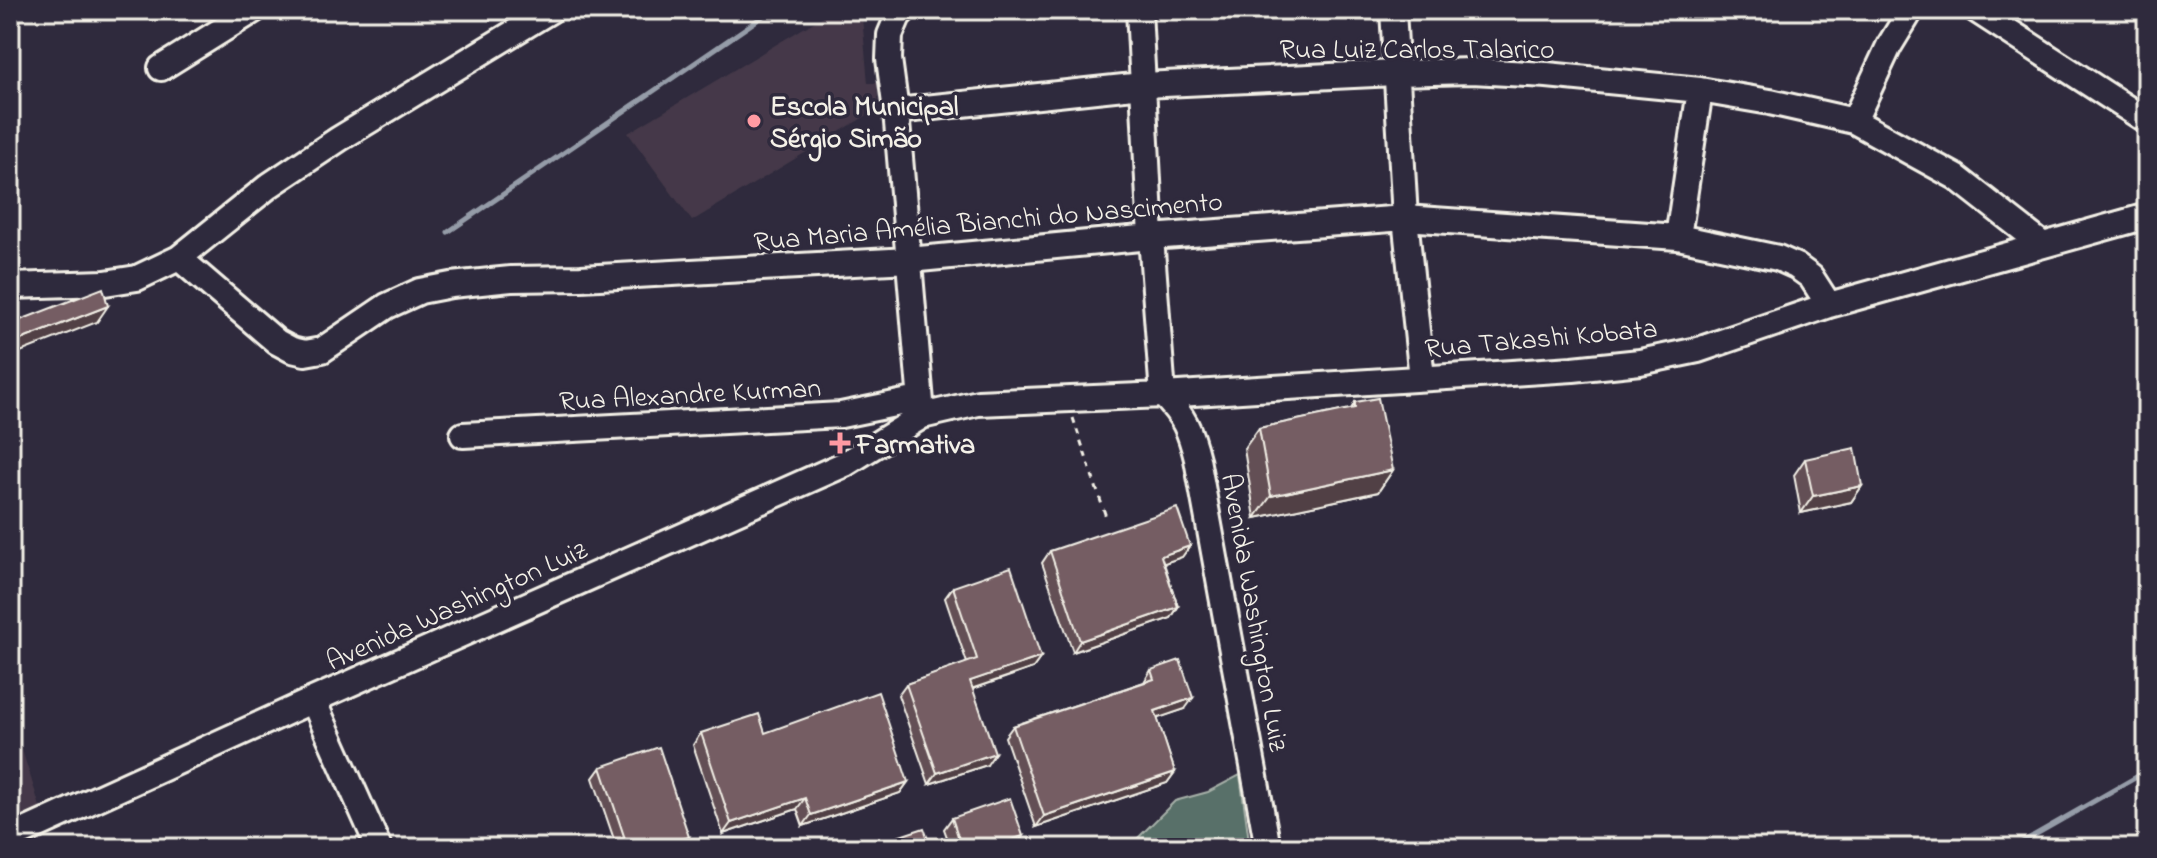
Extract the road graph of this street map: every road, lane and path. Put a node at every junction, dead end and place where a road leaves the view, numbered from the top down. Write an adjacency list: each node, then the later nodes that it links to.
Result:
1 (254, 10): 8 (street)
2 (1139, 10): 11 (street)
3 (1393, 10): 10 (street)
4 (1911, 10): 14 (street)
5 (1976, 10): 15 (street)
6 (549, 11): 21 (street)
7 (901, 13): 13 (street)
8 (226, 18): 9 (street)
9 (161, 68)
10 (1395, 73): 11 (street, Rua Luiz Carlos Talarico); 12 (street, Rua Luiz Carlos Talarico); 17 (street)
11 (1143, 85): 13 (street, Rua Luiz Carlos Talarico); 18 (street)
12 (1700, 90): 14 (street, Rua Luiz Carlos Talarico); 19 (street)
13 (896, 111): 22 (street)
14 (1854, 121): 20 (street, Rua Luiz Carlos Talarico)
15 (2147, 121)
16 (2147, 216): 20 (street, Rua Takashi Kobata)
17 (1405, 218): 18 (street, Rua Maria Amélia Bianchi do Nascimento); 19 (street, Rua Maria Amélia Bianchi do Nascimento); 25 (street)
18 (1151, 237): 22 (street, Rua Maria Amélia Bianchi do Nascimento); 26 (street)
19 (1678, 237): 24 (street, Rua Maria Amélia Bianchi do Nascimento)
20 (2043, 245): 24 (street, Rua Takashi Kobata)
21 (179, 258): 22 (street, Rua Maria Amélia Bianchi do Nascimento); 23 (street)
22 (909, 260): 28 (street)
23 (10, 286)
24 (1829, 305): 25 (street, Rua Takashi Kobata)
25 (1422, 378): 26 (street, Rua Takashi Kobata)
26 (1163, 395): 27 (street, Rua Takashi Kobata); 34 (street, Avenida Washington Luiz)
27 (1066, 399): 28 (street, Rua Takashi Kobata); 30 (path)
28 (921, 408): 29 (street, Rua Alexandre Kurman); 31 (street, Avenida Washington Luiz)
29 (463, 435)
30 (1107, 520)
31 (313, 700): 32 (street, Avenida Washington Luiz); 33 (street)
32 (10, 838)
33 (379, 848)
34 (1268, 848)

